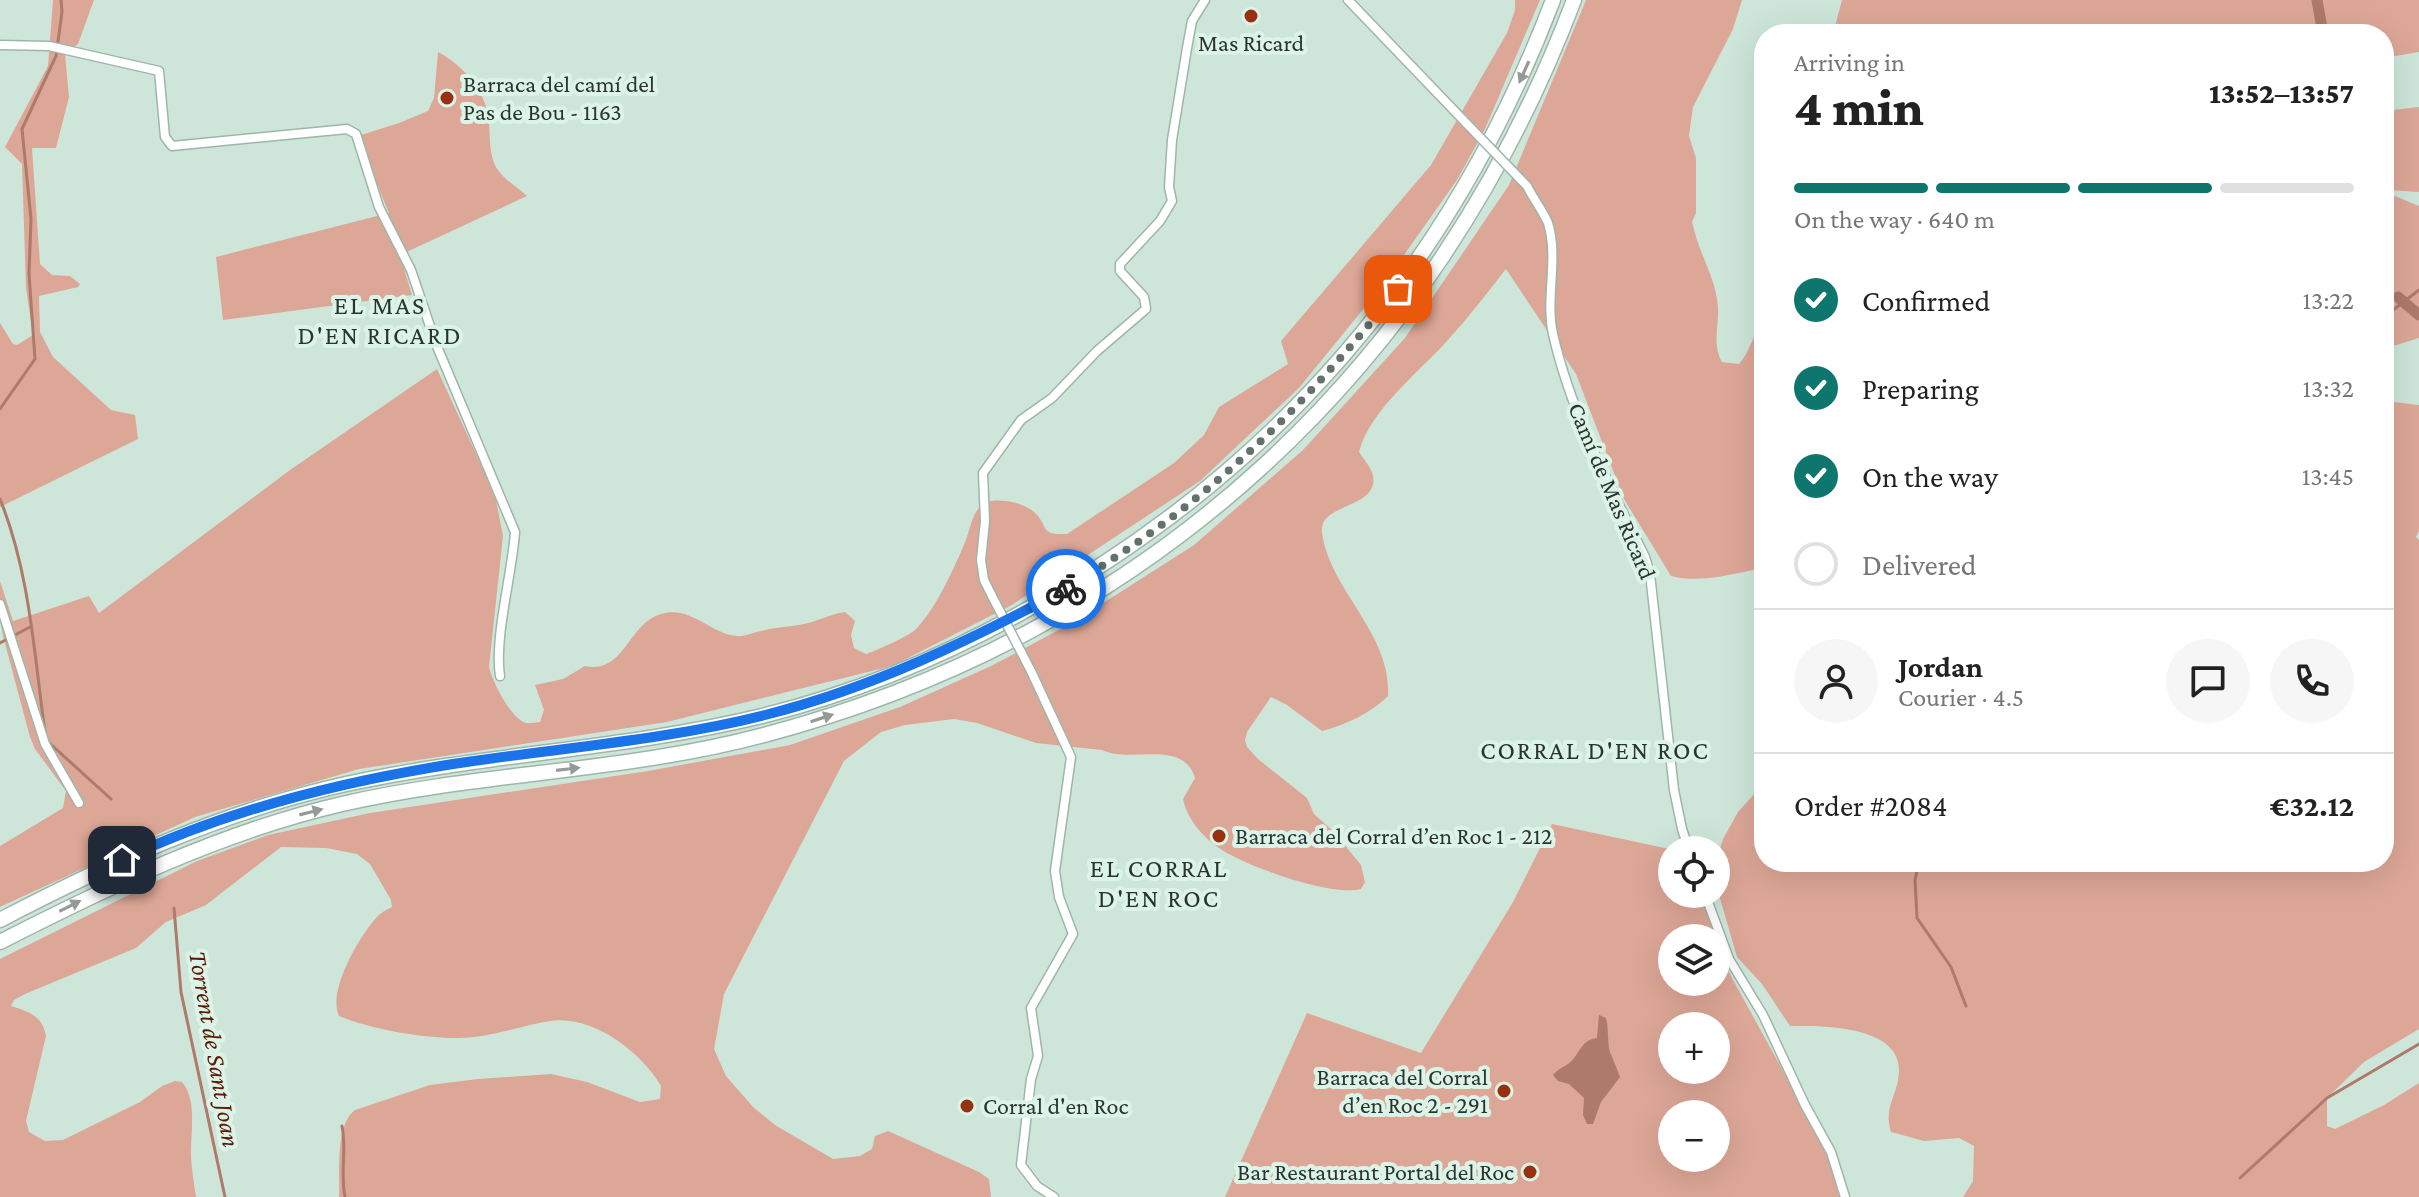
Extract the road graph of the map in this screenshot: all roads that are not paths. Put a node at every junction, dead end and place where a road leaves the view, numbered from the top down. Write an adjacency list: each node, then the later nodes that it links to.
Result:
1 (1205, 0): 13 (street, bridge)
2 (1348, 0): 9 (street, Camí de Mas Ricard, bridge)
3 (1553, 0): 11 (highway, one-way to 11)
4 (1574, 0): 12 (highway, one-way to 4)
5 (0, 45): 7 (street)
6 (0, 604): 8 (street)
7 (500, 676)
8 (79, 803)
9 (1684, 836)
10 (1710, 908): 14 (street)
11 (0, 920)
12 (0, 942)
13 (1054, 1197)
14 (1845, 1197)

